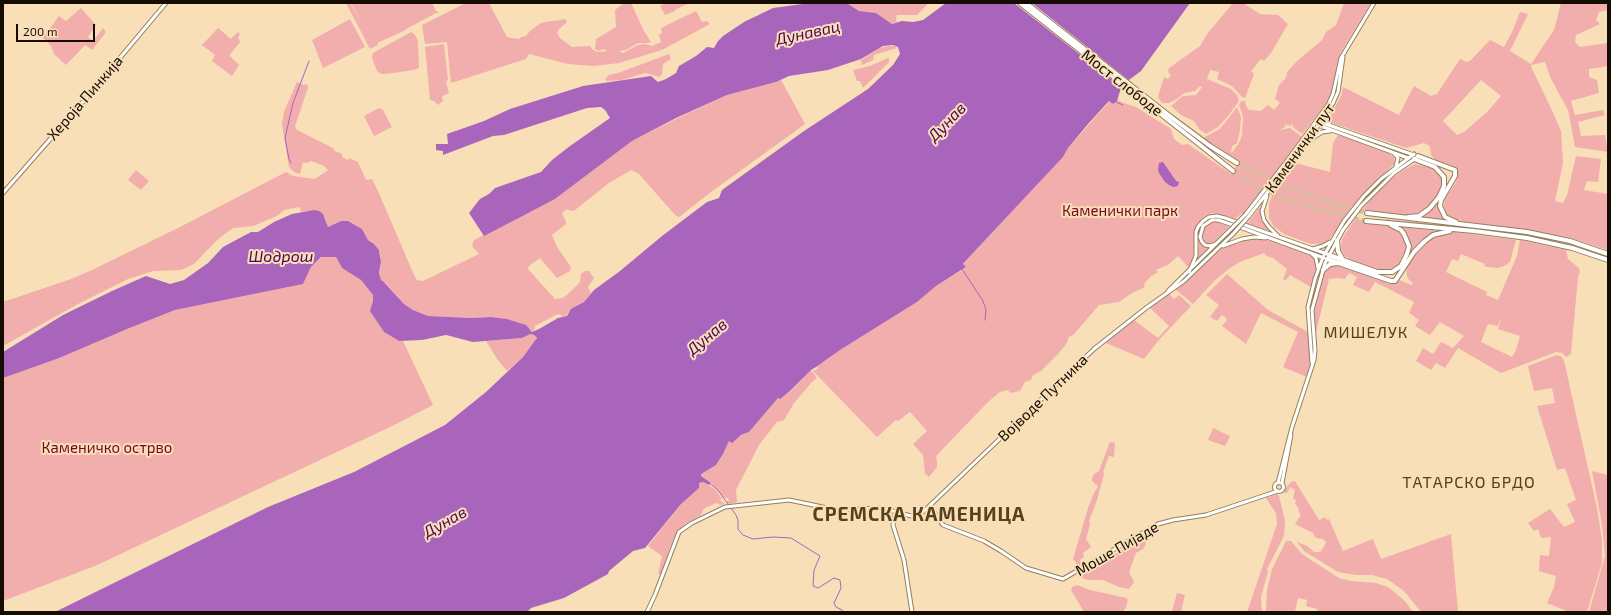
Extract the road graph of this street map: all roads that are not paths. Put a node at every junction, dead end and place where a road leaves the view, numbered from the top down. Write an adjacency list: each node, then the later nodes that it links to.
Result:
1 (166, 3): 20 (main road, Хероја Пинкија)
2 (1020, 3): 18 (highway, Мост слободе)
3 (1026, 3): 16 (highway, Мост слободе)
4 (1374, 3): 5 (main road, Каменички пут)
5 (1344, 52): 6 (main road, Каменички пут); 7 (main road, Каменички пут)
6 (1326, 113): 7 (main road, Каменички пут); 10 (main road)
7 (1319, 121): 8 (main road, Каменички пут); 9 (main road, Каменички пут); 10 (main road)
8 (1314, 123): 9 (main road); 27 (main road, Каменички пут, bridge)
9 (1318, 126): 11 (main road); 12 (main road, Каменички пут)
10 (1332, 127): 14 (main road)
11 (1337, 132): 12 (main road); 13 (main road)
12 (1307, 142): 19 (main road, Каменички пут)
13 (1391, 151): 15 (main road); 17 (main road)
14 (1415, 157): 15 (main road); 22 (highway); 25 (highway); 30 (main road)
15 (1409, 158): 17 (main road)
16 (1237, 163)
17 (1392, 170): 30 (main road)
18 (1232, 171)
19 (1269, 191): 28 (main road, Каменички пут, bridge); 29 (main road)
20 (3, 193)
21 (1367, 213): 22 (highway)
22 (1398, 218): 25 (highway)
23 (1366, 221): 24 (highway)
24 (1383, 223): 26 (highway); 37 (highway)
25 (1468, 225): 34 (highway)
26 (1461, 230): 36 (highway); 37 (highway)
27 (1228, 232): 31 (main road, Војводе Путника)
28 (1233, 234): 32 (main road, Војводе Путника)
29 (1280, 239): 31 (main road); 32 (main road); 33 (main road); 39 (main road)
30 (1335, 240): 33 (main road); 35 (main road); 37 (highway)
31 (1216, 244): 39 (main road, Војводе Путника)
32 (1221, 246): 40 (main road, Војводе Путника)
33 (1311, 251): 35 (main road); 38 (main road)
34 (1608, 254)
35 (1326, 256): 37 (highway); 38 (main road)
36 (1608, 260)
37 (1342, 262): 38 (highway)
38 (1320, 270): 41 (main road); 41 (main road)
39 (1188, 272): 40 (main road, Војводе Путника)
40 (1162, 296): 47 (main road, Војводе Путника)
41 (1312, 367): 42 (main road)
42 (1292, 430): 43 (main road); 43 (main road)
43 (1280, 483): 44 (main road, Моше Пијаде); 45 (main road)
44 (1275, 488): 45 (main road); 46 (main road, Моше Пијаде)
45 (1278, 491): 46 (main road, Моше Пијаде)
46 (1268, 494): 47 (main road, Моше Пијаде)
47 (930, 506): 48 (main road, Војводе Путника)
48 (897, 511): 49 (main road, Војводе Путника); 50 (main road)
49 (647, 612)
50 (912, 612)

